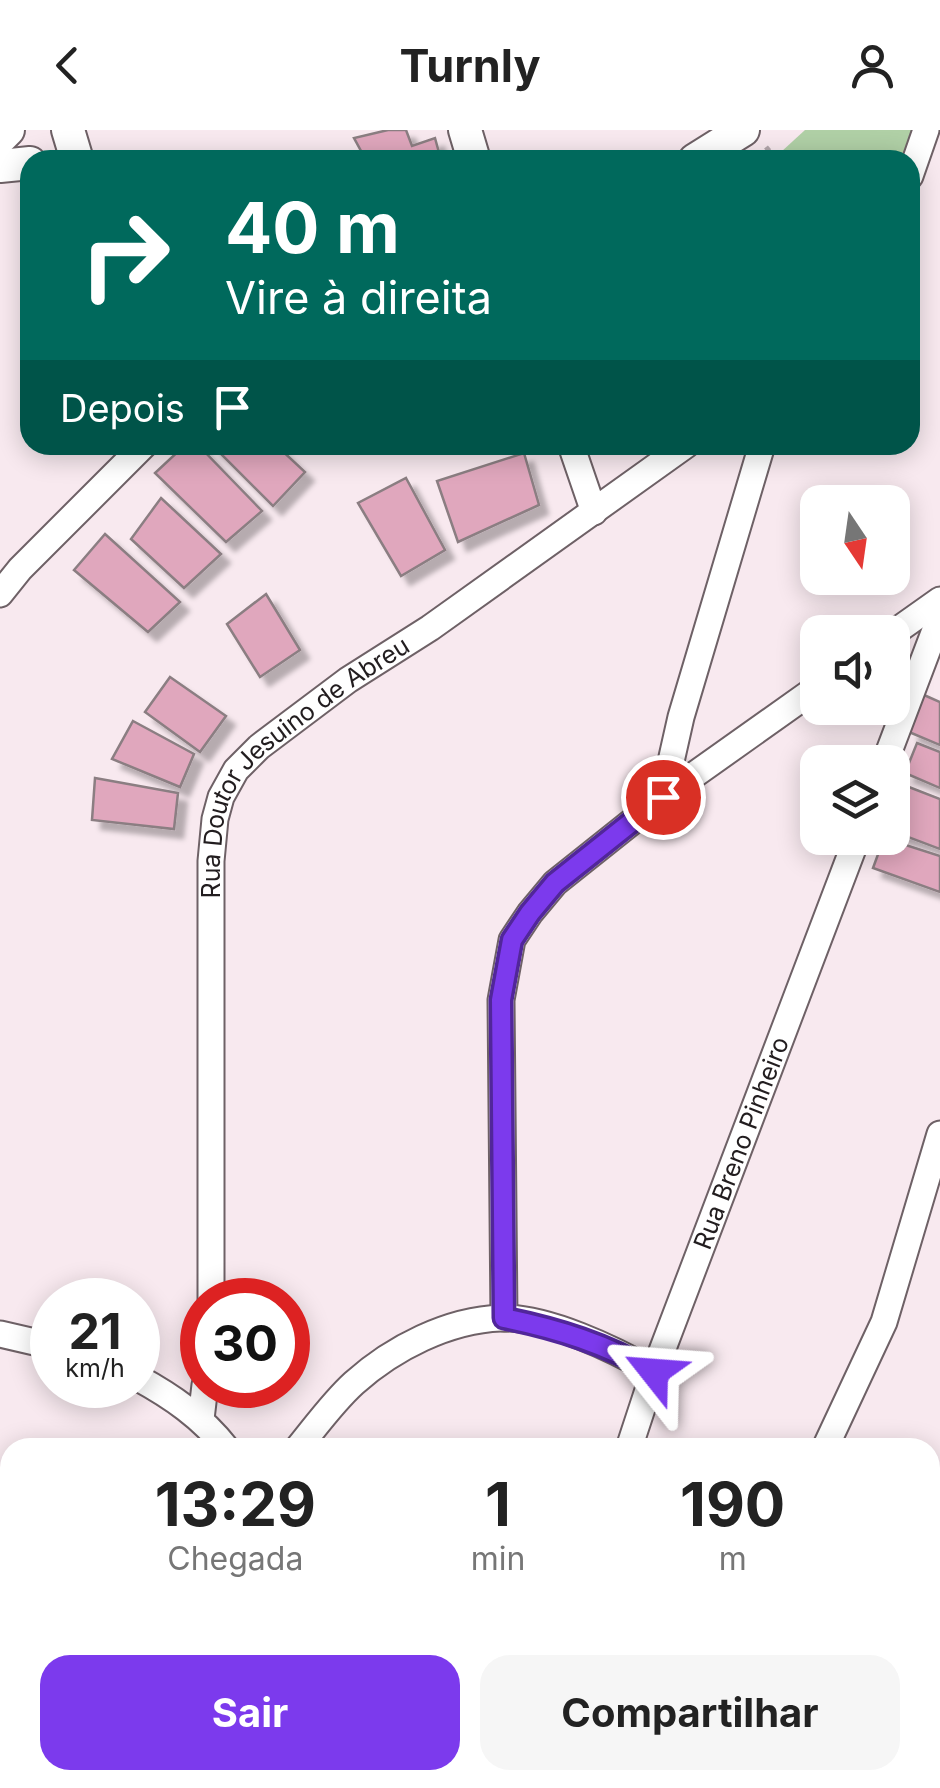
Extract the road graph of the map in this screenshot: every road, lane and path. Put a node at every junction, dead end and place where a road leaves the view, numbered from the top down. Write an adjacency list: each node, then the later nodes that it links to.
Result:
1 (8, 130): 3 (main road)
2 (743, 130): 4 (main road)
3 (0, 138)
4 (711, 150)
5 (132, 455): 10 (street)
6 (574, 455): 9 (street)
7 (672, 455): 9 (street, Rua Doutor Jesuino de Abreu)
8 (759, 455): 16 (street)
9 (594, 512): 19 (street, Rua Doutor Jesuino de Abreu)
10 (0, 594)
11 (940, 600): 13 (street)
12 (940, 616): 15 (street)
13 (910, 621)
14 (800, 700): 16 (street)
15 (891, 745)
16 (663, 797): 20 (street)
17 (851, 855): 23 (street, Rua Breno Pinheiro)
18 (940, 1134): 30 (street)
19 (211, 1278)
20 (504, 1318): 23 (street); 28 (street)
21 (0, 1334): 22 (street)
22 (30, 1341)
23 (654, 1372): 29 (street, Rua Breno Pinheiro)
24 (160, 1390): 26 (street)
25 (202, 1408): 26 (street)
26 (200, 1419): 27 (street)
27 (217, 1438)
28 (306, 1438)
29 (632, 1438)
30 (830, 1438)

